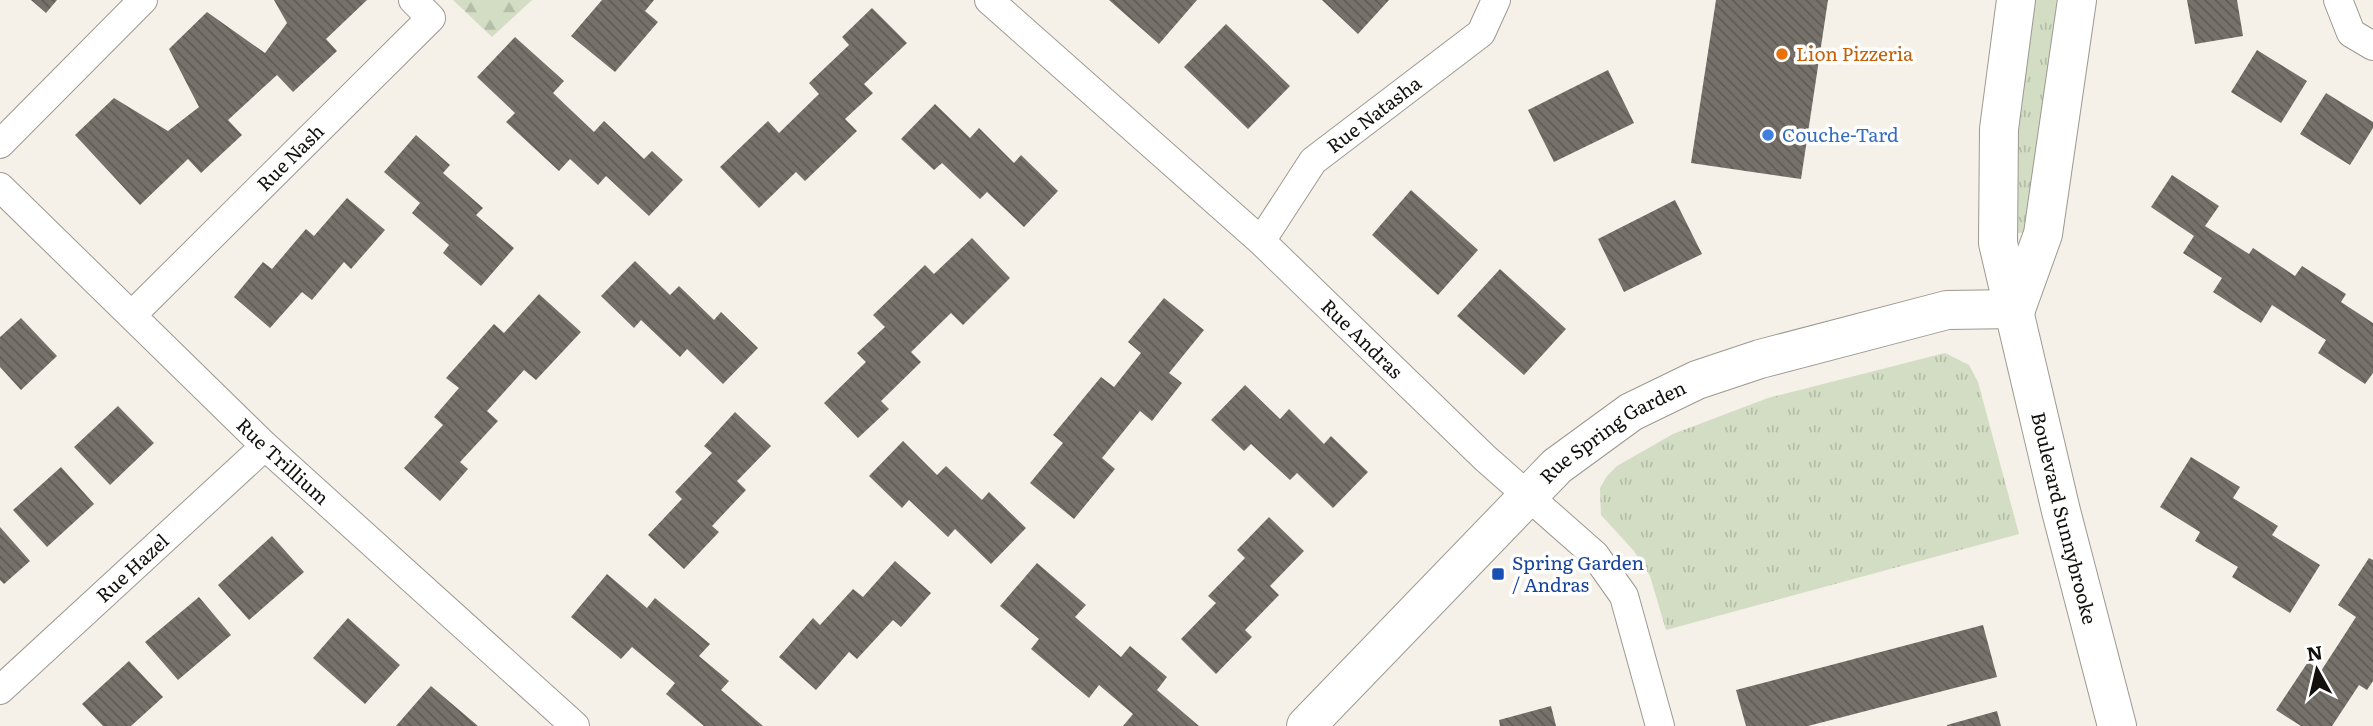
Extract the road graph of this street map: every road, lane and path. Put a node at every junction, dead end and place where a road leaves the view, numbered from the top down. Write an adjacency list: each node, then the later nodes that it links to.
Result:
1 (144, 0): 9 (street)
2 (413, 0): 13 (street, Rue Nash)
3 (989, 0): 11 (street, Rue Andras)
4 (1496, 0): 11 (street, Rue Natasha)
5 (2016, 0): 12 (street, Boulevard Sunnybrooke)
6 (2077, 0): 12 (street)
7 (2338, 0): 8 (street)
8 (2373, 46)
9 (0, 144)
10 (0, 187): 13 (street, Rue Trillium)
11 (1261, 241): 15 (street, Rue Andras)
12 (2016, 309): 15 (street, Rue Spring Garden); 20 (street, Boulevard Sunnybrooke)
13 (133, 314): 14 (street, Rue Trillium)
14 (265, 446): 16 (street, Rue Hazel); 17 (street, Rue Trillium)
15 (1528, 495): 18 (street, Rue Spring Garden); 19 (street, Rue Andras)
16 (0, 690)
17 (575, 726)
18 (1307, 726)
19 (1660, 726)
20 (2117, 726)

